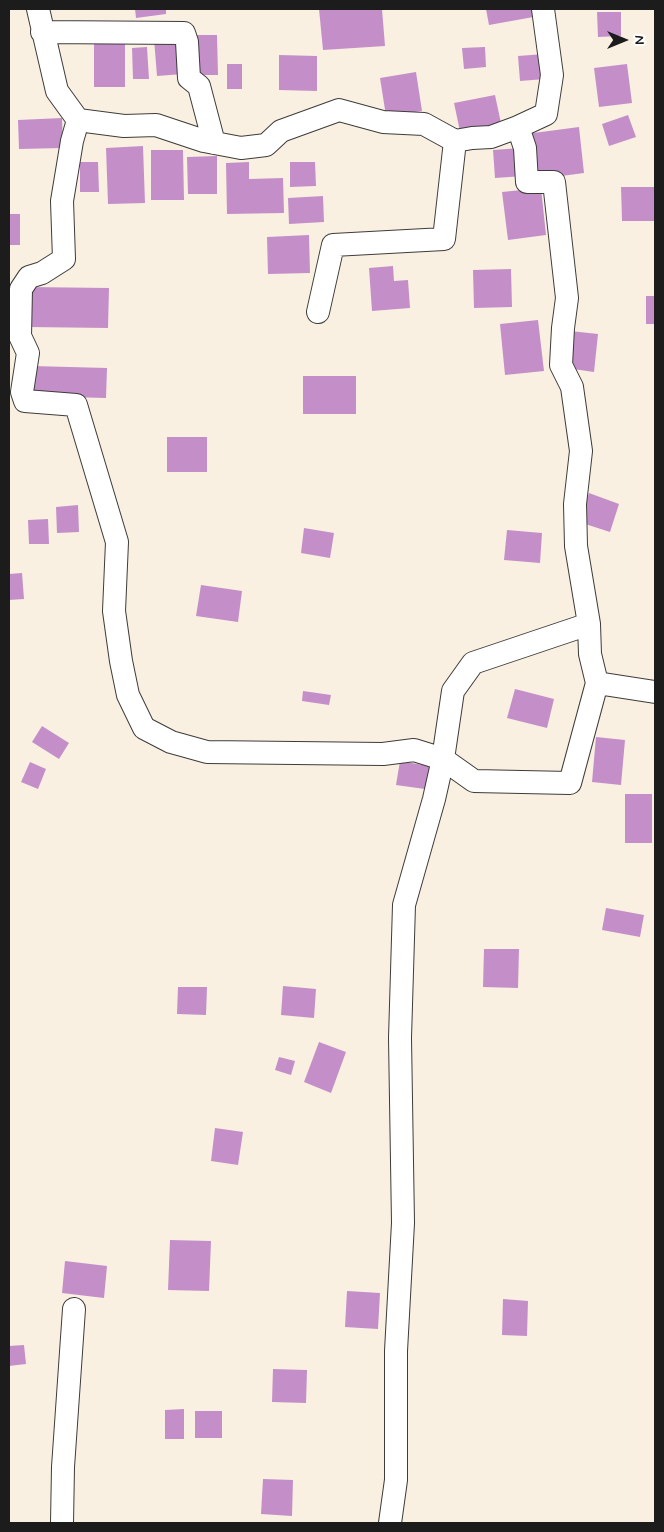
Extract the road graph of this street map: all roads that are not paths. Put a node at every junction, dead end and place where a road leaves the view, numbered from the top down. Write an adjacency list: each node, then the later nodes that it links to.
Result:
1 (38, 9): 3 (street)
2 (544, 9): 5 (street)
3 (42, 32): 4 (street); 7 (street)
4 (78, 120): 7 (street); 9 (street)
5 (518, 126): 6 (street); 10 (street)
6 (455, 141): 7 (street); 8 (street)
7 (214, 143)
8 (318, 312)
9 (16, 397): 13 (street)
10 (589, 624): 11 (street); 13 (street)
11 (597, 683): 12 (street); 13 (street)
12 (655, 692)
13 (443, 760): 16 (street)
14 (74, 1309): 15 (street)
15 (62, 1523)
16 (390, 1523)

